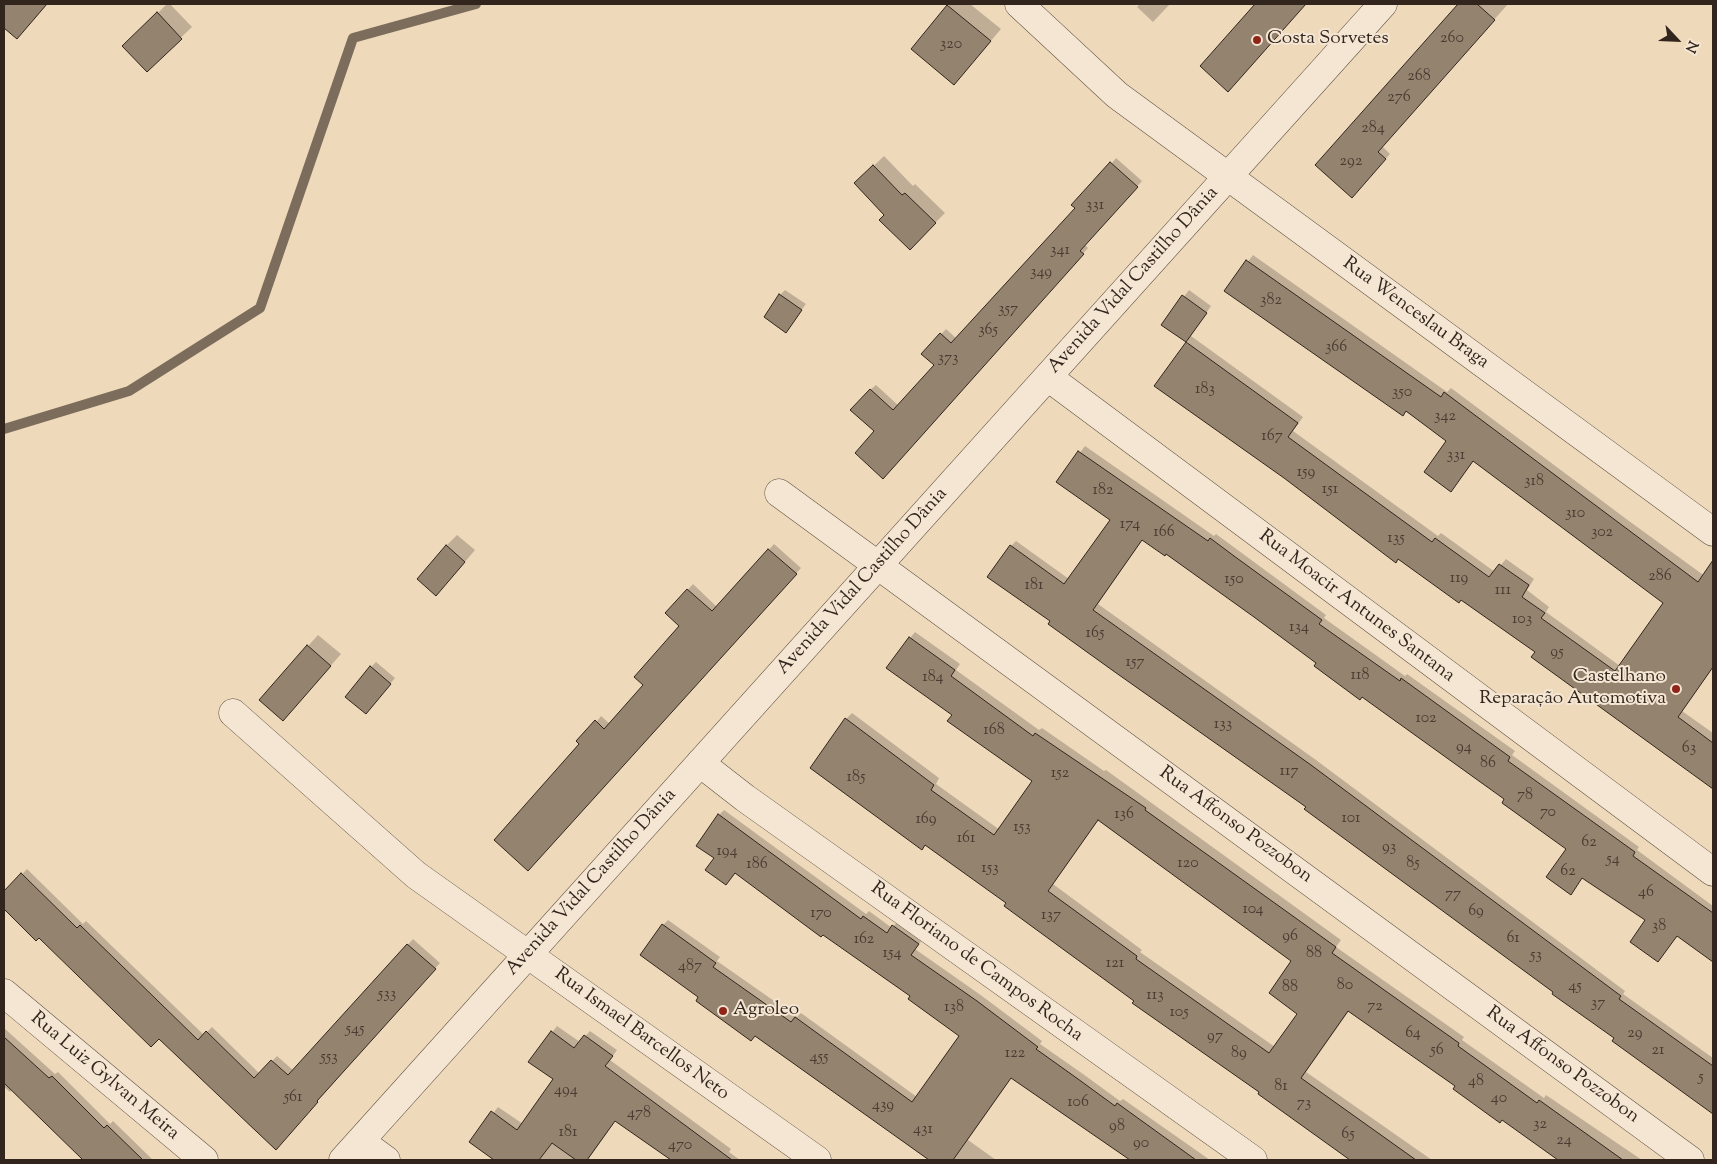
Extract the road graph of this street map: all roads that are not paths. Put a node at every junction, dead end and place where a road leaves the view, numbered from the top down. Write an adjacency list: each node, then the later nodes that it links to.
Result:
1 (1019, 4): 3 (street, Rua Wenceslau Braga)
2 (1383, 4): 3 (street, Avenida Vidal Castilho Dânia)
3 (1228, 177): 4 (street, Avenida Vidal Castilho Dânia); 6 (street, Rua Wenceslau Braga)
4 (1048, 377): 7 (street, Avenida Vidal Castilho Dânia); 10 (street, Rua Moacir Antunes Santana)
5 (779, 493): 7 (street, Rua Affonso Pozzobon)
6 (1713, 532)
7 (878, 565): 9 (street, Avenida Vidal Castilho Dânia); 18 (street, Rua Affonso Pozzobon)
8 (233, 713): 11 (street, Rua Ismael Barcellos Neto)
9 (700, 763): 11 (street, Avenida Vidal Castilho Dânia); 17 (street, Rua Floriano de Campos Rocha)
10 (1713, 872)
11 (529, 954): 13 (street, Avenida Vidal Castilho Dânia); 16 (street, Rua Ismael Barcellos Neto)
12 (4, 993): 14 (street, Rua Luiz Gylvan Meira)
13 (352, 1151): 15 (street)
14 (204, 1160)
15 (386, 1160)
16 (817, 1160)
17 (1252, 1160)
18 (1690, 1160)

